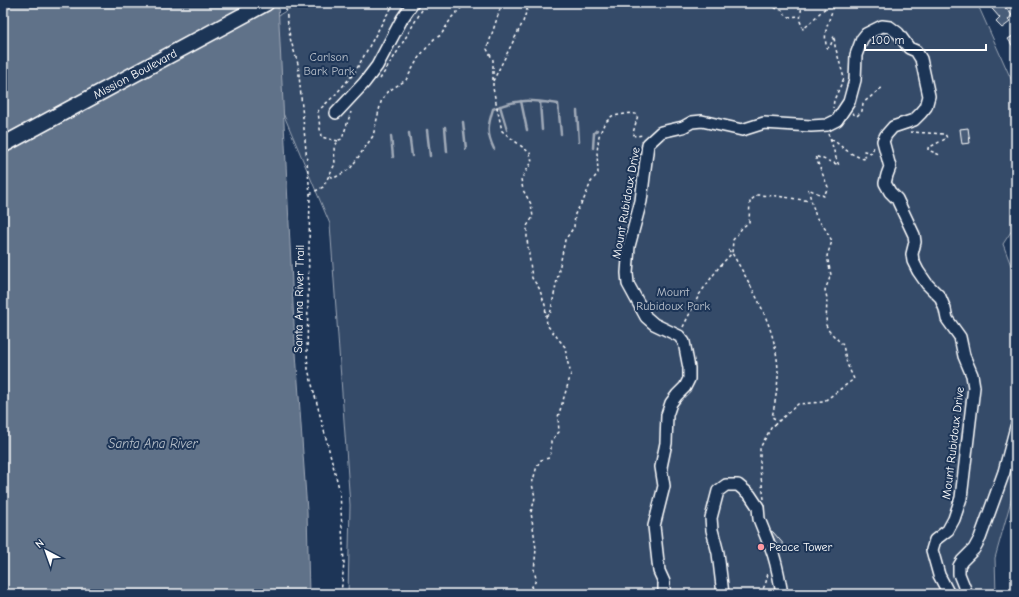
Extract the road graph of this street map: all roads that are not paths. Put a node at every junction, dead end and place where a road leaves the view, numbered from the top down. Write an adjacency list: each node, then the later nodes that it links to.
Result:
1 (266, 3): 4 (main road, Mission Boulevard)
2 (413, 3): 3 (street)
3 (336, 113)
4 (3, 145)
5 (1016, 427): 10 (street)
6 (664, 594): 9 (street, Mount Rubidoux Drive)
7 (723, 594): 8 (street)
8 (782, 594)
9 (950, 594)
10 (967, 594)

